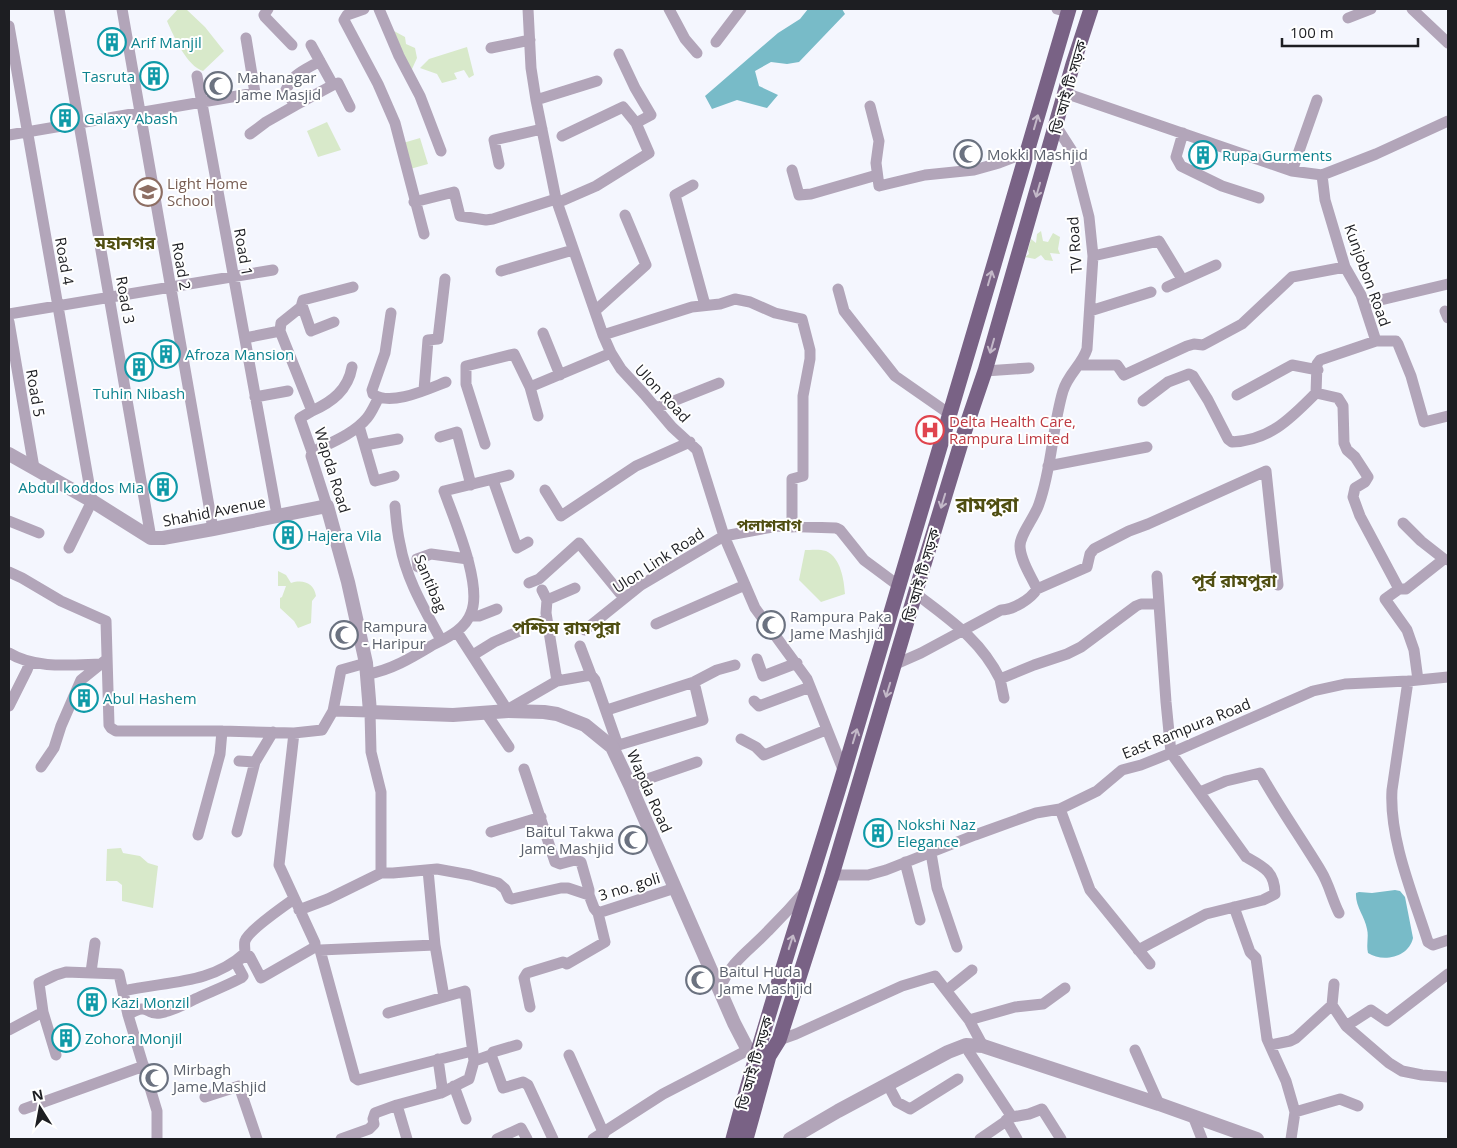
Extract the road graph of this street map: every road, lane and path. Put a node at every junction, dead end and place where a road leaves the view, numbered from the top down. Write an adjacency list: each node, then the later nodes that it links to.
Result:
1 (58, 9): 37 (street, Road 3)
2 (122, 9): 35 (street, Road 2)
3 (268, 9): 19 (street)
4 (364, 9): 56 (street)
5 (379, 9): 46 (street)
6 (528, 9): 16 (street, Ulon Road)
7 (668, 9): 22 (street)
8 (741, 9): 17 (street)
9 (1091, 9): 28 (main road, ডি আই টি সড়ক)
10 (1371, 9): 13 (street)
11 (1412, 9): 18 (street)
12 (1065, 10): 47 (main road, ডি আই টি সড়ক, one-way to 12)
13 (1348, 18)
14 (9, 26): 41 (street, Road 4)
15 (246, 38): 31 (street)
16 (530, 40): 21 (street); 29 (street, Ulon Road)
17 (716, 42)
18 (1448, 43)
19 (292, 45)
20 (311, 45): 24 (street)
21 (491, 48)
22 (697, 53)
23 (619, 54): 38 (street)
24 (320, 61): 27 (street); 32 (street)
25 (198, 76): 31 (street, Road 1)
26 (597, 81): 29 (street)
27 (333, 84): 32 (street); 34 (street)
28 (1065, 93): 39 (main road, ডি আই টি সড়ক); 42 (street)
29 (536, 100): 40 (street, Ulon Road)
30 (1316, 100): 50 (street)
31 (202, 102): 35 (street); 65 (street, Road 1)
32 (296, 105): 43 (street)
33 (870, 106): 51 (street)
34 (350, 107)
35 (140, 113): 37 (street); 69 (street, Road 2)
36 (1448, 121): 52 (street)
37 (78, 123): 41 (street); 74 (street, Road 3)
38 (636, 123): 45 (street); 55 (street)
39 (1056, 126): 60 (street, TV Road); 95 (main road, ডি আই টি সড়ক, one-way to 95)
40 (542, 129): 48 (street); 55 (street, Ulon Road)
41 (27, 132): 44 (street); 78 (street, Road 4)
42 (1183, 133): 50 (street); 54 (street)
43 (250, 134)
44 (9, 135)
45 (562, 136)
46 (442, 151)
47 (1028, 152): 51 (street); 109 (main road, ডি আই টি সড়ক, one-way to 47)
48 (499, 164)
49 (792, 170): 51 (street)
50 (1292, 172): 52 (street)
51 (877, 175)
52 (1322, 176): 62 (street, Kunjobon Road)
53 (693, 185): 77 (street)
54 (1258, 198)
55 (557, 201): 56 (street); 59 (street, Ulon Road)
56 (414, 202): 58 (street)
57 (625, 214): 79 (street)
58 (424, 234)
59 (573, 250): 64 (street); 79 (street, Ulon Road)
60 (1093, 256): 67 (street); 80 (street, TV Road)
61 (1216, 265): 67 (street)
62 (1345, 267): 75 (street, Kunjobon Road); 91 (street)
63 (273, 270): 65 (street)
64 (501, 271)
65 (233, 276): 69 (street); 88 (street, Road 1)
66 (445, 279): 100 (street)
67 (1182, 280): 71 (street)
68 (1448, 284): 75 (street)
69 (170, 287): 74 (street); 135 (street, Road 2)
70 (353, 287): 76 (street)
71 (1167, 287)
72 (838, 289): 109 (street)
73 (1151, 292): 80 (street)
74 (110, 297): 78 (street); 138 (street, Road 3)
75 (1364, 304): 89 (street, Kunjobon Road)
76 (302, 305): 84 (street); 85 (street)
77 (705, 305): 87 (street); 134 (street)
78 (57, 306): 82 (street); 128 (street, Road 4)
79 (595, 311): 87 (street, Ulon Road)
80 (1090, 311): 91 (street, TV Road)
81 (391, 313): 105 (street)
82 (9, 314)
83 (9, 322): 122 (street, Road 5)
84 (334, 322)
85 (280, 331): 88 (street); 108 (street, Wapda Road)
86 (543, 333): 96 (street)
87 (603, 335): 90 (street, Ulon Road)
88 (245, 338): 104 (street, Road 1)
89 (1376, 341): 94 (street); 111 (street, Kunjobon Road)
90 (611, 353): 96 (street); 107 (street, Ulon Road)
91 (1079, 365): 121 (street, TV Road)
92 (352, 367): 108 (street)
93 (1029, 368): 95 (street)
94 (1318, 370): 102 (street); 103 (street)
95 (985, 371): 146 (main road, ডি আই টি সড়ক, one-way to 146)
96 (560, 374): 99 (street)
97 (446, 382): 100 (street)
98 (719, 383): 107 (street)
99 (530, 388): 110 (street); 117 (street)
100 (424, 390): 105 (street)
101 (288, 391): 104 (street)
102 (1316, 393): 106 (street); 153 (street)
103 (1238, 395)
104 (255, 396): 131 (street, Road 1)
105 (379, 397): 112 (street)
106 (1143, 401)
107 (656, 408): 115 (street, Ulon Road)
108 (312, 411): 119 (street, Wapda Road)
109 (951, 415): 144 (main road, ডি আই টি সড়ক)
110 (538, 416)
111 (1448, 416)
112 (359, 426): 116 (street); 119 (street)
113 (440, 437): 126 (street)
114 (398, 439): 116 (street)
115 (690, 442): 127 (street); 137 (street, Ulon Road)
116 (365, 444): 124 (street)
117 (485, 444)
118 (1147, 447): 121 (street)
119 (312, 452): 129 (street, Wapda Road)
120 (9, 454): 122 (street, Shahid Avenue)
121 (1048, 466): 154 (street, TV Road)
122 (34, 468): 128 (street, Shahid Avenue)
123 (509, 475): 125 (street)
124 (394, 476)
125 (493, 480): 126 (street); 139 (street)
126 (471, 484): 141 (street)
127 (545, 490)
128 (92, 501): 138 (street, Shahid Avenue); 140 (street)
129 (327, 506): 131 (street, Shahid Avenue); 175 (street, Wapda Road)
130 (395, 506): 165 (street, Santibag)
131 (277, 516): 135 (street, Shahid Avenue)
132 (9, 521): 136 (street)
133 (1403, 523): 142 (street)
134 (792, 527): 137 (street, Ulon Link Road); 151 (street, Ulon Link Road)
135 (213, 529): 138 (street, Shahid Avenue)
136 (39, 533)
137 (724, 536): 149 (street, Ulon Road); 156 (street, Ulon Link Road)
138 (151, 538)
139 (528, 542)
140 (69, 548)
141 (468, 559): 143 (street, Santibag); 159 (street)
142 (1446, 560): 153 (street)
143 (418, 567)
144 (904, 569): 146 (main road); 151 (main road, ডি আই টি সড়ক)
145 (9, 572): 170 (street)
146 (921, 574): 155 (main road, ডি আই টি সড়ক)
147 (1157, 576): 157 (street)
148 (529, 583): 156 (street)
149 (745, 585): 161 (street); 172 (street, Ulon Road)
150 (1278, 585): 154 (street)
151 (899, 586): 204 (main road, ডি আই টি সড়ক, one-way to 151)
152 (575, 588): 160 (street)
153 (1398, 588): 179 (street)
154 (1037, 589): 163 (street)
155 (915, 594): 163 (street); 173 (main road, ডি আই টি সড়ক)
156 (624, 598): 162 (street, Ulon Link Road)
157 (1158, 604): 178 (street); 198 (street)
158 (497, 608): 159 (street)
159 (470, 616): 164 (street)
160 (547, 619): 168 (street); 180 (street)
161 (656, 624)
162 (585, 630)
163 (965, 631): 173 (street); 178 (street)
164 (457, 632): 165 (street); 168 (street)
165 (441, 640): 175 (street)
166 (580, 646): 176 (street)
167 (9, 653): 171 (street)
168 (473, 655): 189 (street)
169 (757, 659): 172 (street)
170 (104, 661): 171 (street); 192 (street); 202 (street)
171 (30, 662): 185 (street)
172 (796, 663): 182 (street, Ulon Road)
173 (896, 664): 216 (main road, ডি আই টি সড়ক, one-way to 216)
174 (735, 665): 181 (street)
175 (367, 668): 187 (street); 188 (street, Wapda Road)
176 (591, 675): 180 (street); 186 (street)
177 (1448, 676): 179 (street, East Rampura Road)
178 (1000, 679): 183 (street)
179 (1413, 680): 198 (street, East Rampura Road); 226 (street)
180 (557, 681): 189 (street)
181 (694, 682): 186 (street); 197 (street)
182 (810, 687): 184 (street); 191 (street, Ulon Road)
183 (1004, 698)
184 (754, 701)
185 (9, 706)
186 (607, 710): 197 (street)
187 (333, 711): 188 (street, Wapda Road); 194 (street)
188 (370, 712): 190 (street, Wapda Road); 215 (street)
189 (508, 712): 190 (street, Wapda Road); 197 (street, Wapda Road)
190 (486, 714): 196 (street)
191 (826, 730): 195 (street); 204 (street, Ulon Road)
192 (222, 731): 193 (street); 211 (street)
193 (273, 732): 194 (street); 200 (street)
194 (294, 733): 220 (street)
195 (741, 739)
196 (509, 747)
197 (612, 747): 205 (street, Wapda Road)
198 (1171, 753): 206 (street); 207 (street, East Rampura Road)
199 (238, 761): 200 (street)
200 (256, 762): 209 (street)
201 (697, 762): 205 (street)
202 (41, 767)
203 (524, 769): 208 (street)
204 (844, 772): 217 (main road, ডি আই টি সড়ক)
205 (630, 785): 218 (street, Wapda Road)
206 (1200, 792): 221 (street); 224 (street)
207 (1060, 809): 212 (street, East Rampura Road); 230 (street)
208 (541, 816): 210 (street); 219 (street)
209 (237, 832)
210 (491, 832)
211 (198, 835)
212 (931, 853): 213 (street, East Rampura Road); 229 (street)
213 (905, 862): 216 (street, East Rampura Road); 225 (street)
214 (428, 870): 215 (street); 219 (street); 228 (street)
215 (381, 872): 222 (street)
216 (832, 875): 249 (main road, ডি আই টি সড়ক)
217 (809, 887): 236 (street); 255 (main road, ডি আই টি সড়ক, one-way to 217)
218 (674, 888): 223 (street, 3 no. goli); 236 (street, Wapda Road)
219 (589, 895): 223 (street)
220 (294, 899): 222 (street); 239 (street)
221 (1234, 907): 230 (street); 253 (street)
222 (299, 910): 245 (street)
223 (596, 911): 242 (street)
224 (1339, 913)
225 (920, 920)
226 (1448, 940)
227 (95, 943): 233 (street)
228 (435, 945): 240 (street); 260 (street)
229 (957, 947)
230 (1138, 950): 231 (street)
231 (1150, 964)
232 (972, 970): 238 (street)
233 (91, 972): 239 (street); 243 (street)
234 (1448, 974): 247 (street)
235 (1334, 984): 241 (street)
236 (720, 988): 255 (street, Wapda Road)
237 (1065, 988): 246 (street)
238 (947, 990): 246 (street); 249 (street)
239 (123, 991): 245 (street)
240 (444, 997): 244 (street); 259 (street)
241 (1332, 1005): 247 (street); 253 (street)
242 (530, 1007)
243 (43, 1012): 248 (street); 256 (street)
244 (388, 1013)
245 (128, 1015): 261 (street)
246 (968, 1020): 252 (street)
247 (1346, 1026): 262 (street)
248 (9, 1030)
249 (779, 1040): 255 (main road, ডি আই টি সড়ক)
250 (517, 1045): 257 (street)
251 (966, 1045): 252 (street); 264 (street); 275 (street)
252 (983, 1046): 268 (street)
253 (1270, 1046): 272 (street)
254 (1135, 1050): 268 (street)
255 (758, 1052): 276 (street); 284 (main road, ডি আই টি সড়ক); 285 (main road, ডি আই টি সড়ক)
256 (56, 1055)
257 (491, 1055): 259 (street); 283 (street)
258 (569, 1055): 276 (street)
259 (473, 1056): 260 (street); 265 (street)
260 (438, 1059): 266 (street)
261 (144, 1066): 271 (street); 277 (street)
262 (1448, 1077)
263 (958, 1079): 264 (street)
264 (888, 1085): 286 (street)
265 (454, 1086): 266 (street); 274 (street)
266 (441, 1092): 269 (street)
267 (205, 1098): 278 (street)
268 (1159, 1104): 273 (street)
269 (398, 1105): 279 (street); 280 (street)
270 (1358, 1106): 272 (street)
271 (24, 1110)
272 (1295, 1112): 292 (street)
273 (1193, 1116): 290 (street); 291 (street)
274 (466, 1119)
275 (1009, 1119): 287 (street); 288 (street); 289 (street)
276 (598, 1136)
277 (157, 1139)
278 (257, 1139)
279 (341, 1139)
280 (407, 1139)
281 (497, 1139): 282 (street)
282 (526, 1139)
283 (552, 1139)
284 (733, 1139)
285 (746, 1139)
286 (790, 1139)
287 (980, 1139)
288 (1017, 1139)
289 (1061, 1139)
290 (1202, 1139)
291 (1257, 1139)
292 (1292, 1139)

